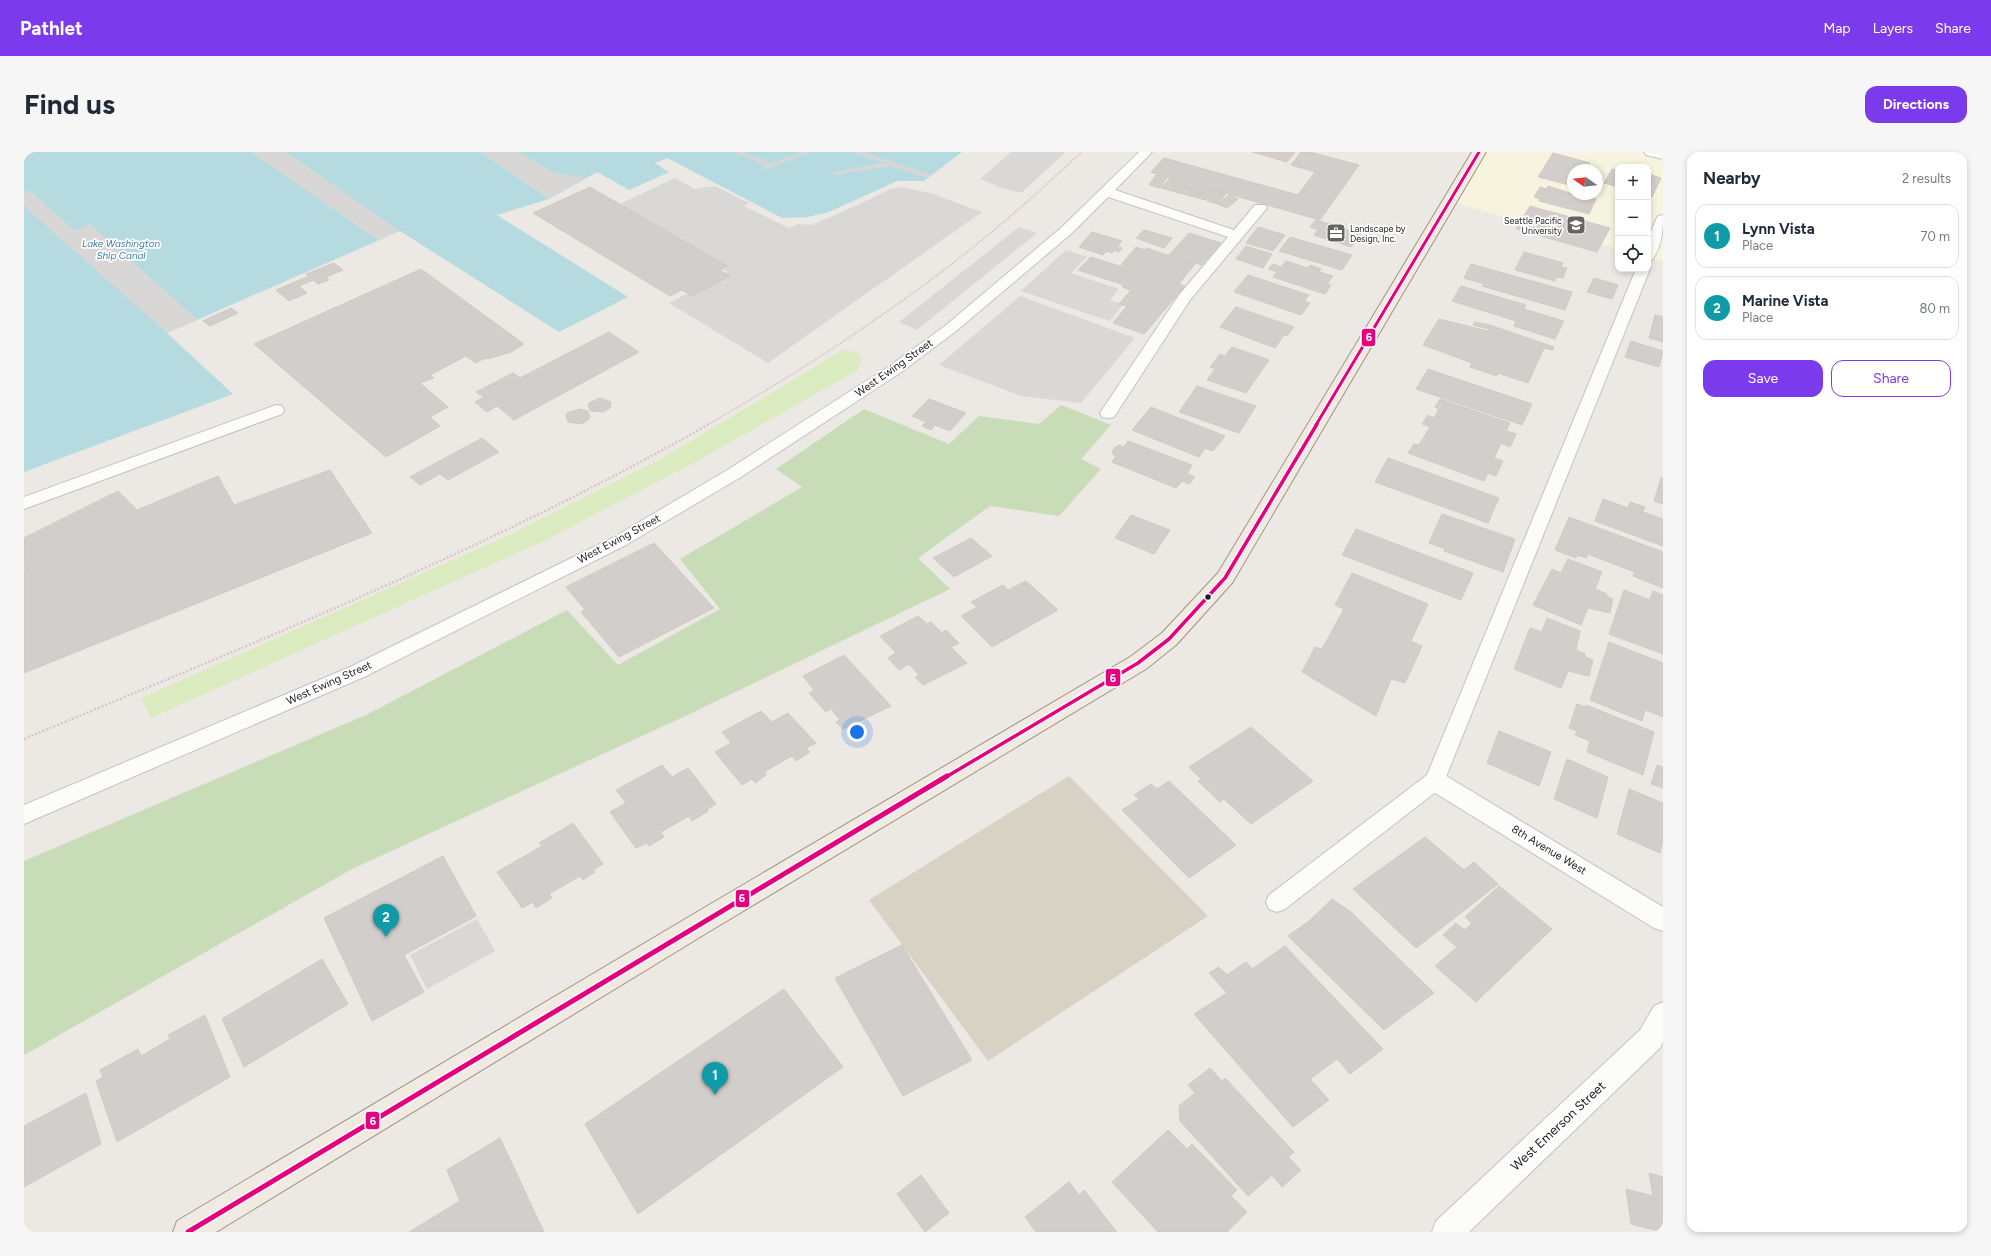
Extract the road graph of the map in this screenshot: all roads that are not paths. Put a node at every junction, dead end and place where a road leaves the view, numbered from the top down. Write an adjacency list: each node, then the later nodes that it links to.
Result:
1 (1146, 152): 5 (lane, West Ewing Street)
2 (1479, 152): 19 (main road)
3 (1651, 152): 4 (street)
4 (1663, 155)
5 (1106, 192): 8 (lane); 15 (lane, West Ewing Street)
6 (1260, 208): 8 (lane)
7 (1663, 219): 9 (lane)
8 (1237, 235): 12 (lane)
9 (1651, 249)
10 (1642, 272): 14 (lane)
11 (276, 410): 13 (lane)
12 (1108, 413)
13 (24, 503)
14 (1434, 781): 16 (lane); 17 (street, 8th Avenue West)
15 (24, 815)
16 (1277, 902)
17 (1663, 920)
18 (1663, 1015): 20 (street, West Emerson Street)
19 (188, 1232)
20 (1446, 1232)

